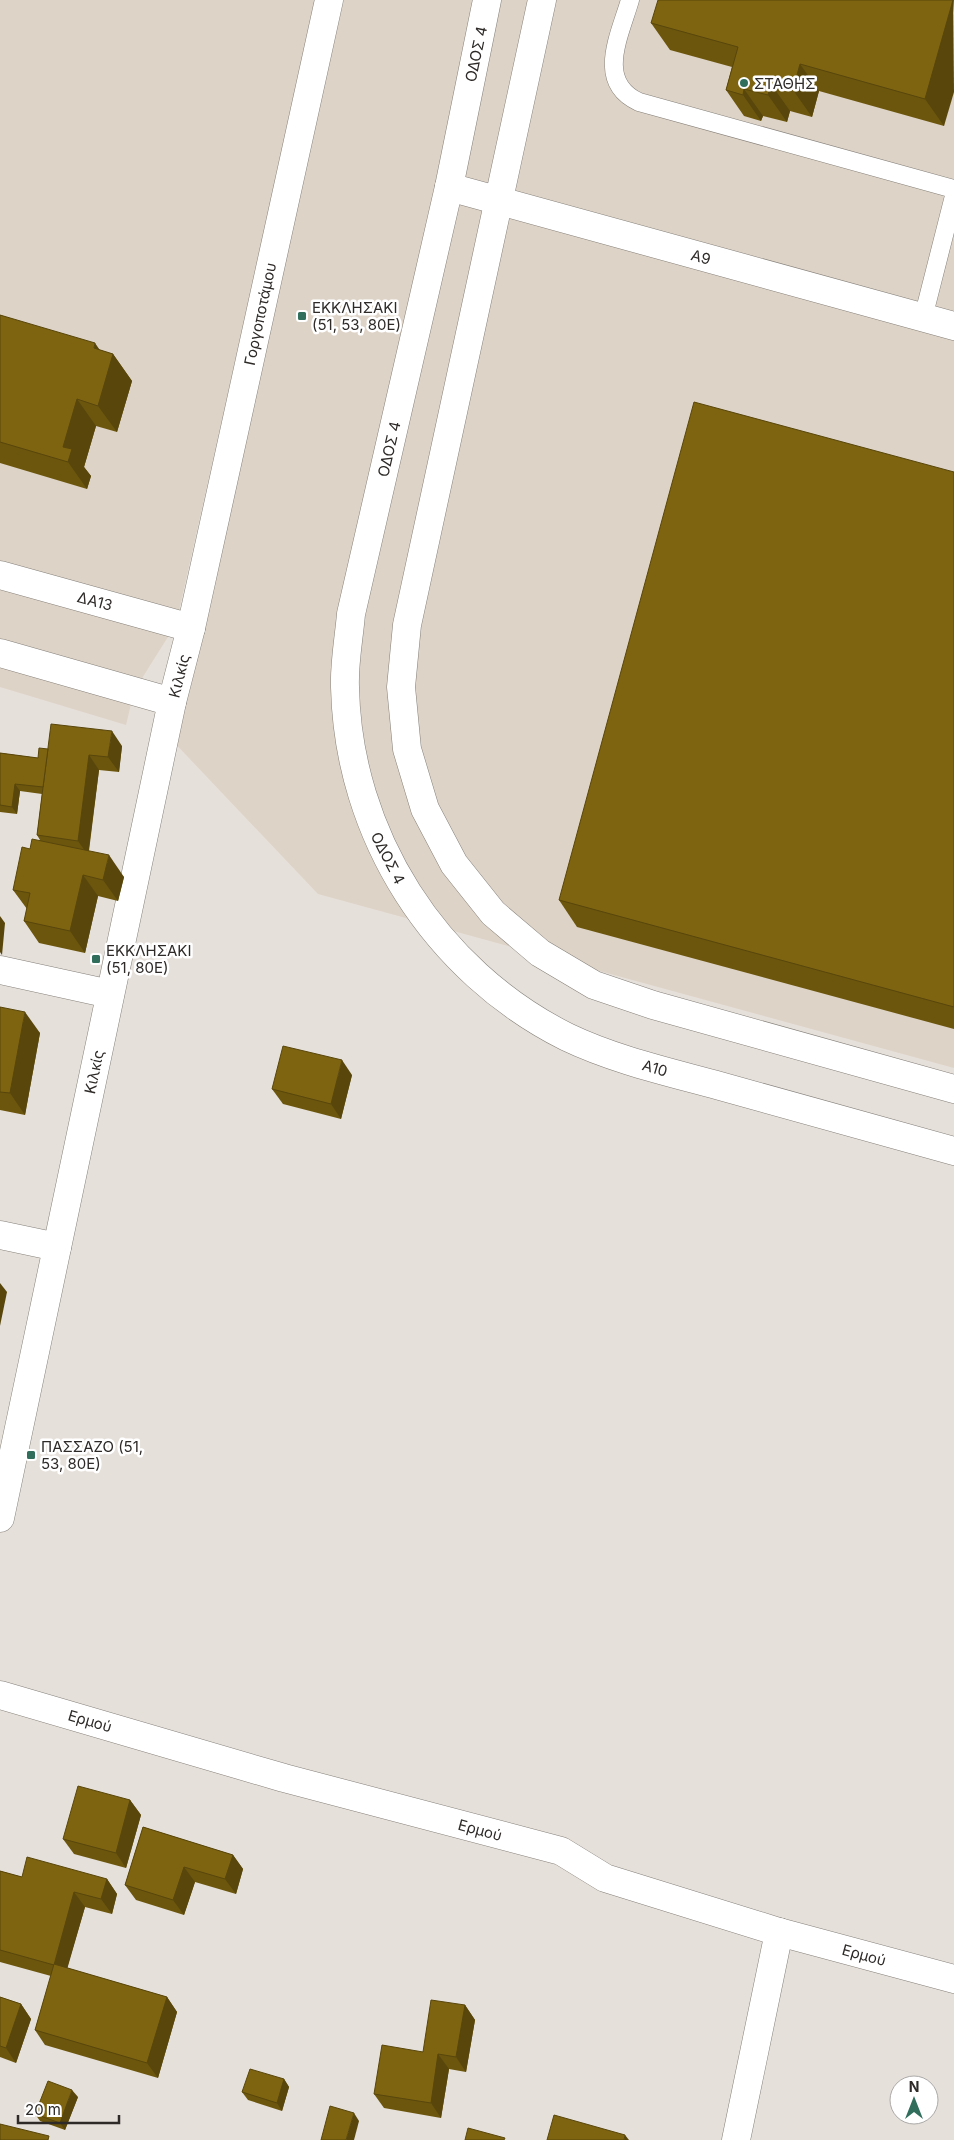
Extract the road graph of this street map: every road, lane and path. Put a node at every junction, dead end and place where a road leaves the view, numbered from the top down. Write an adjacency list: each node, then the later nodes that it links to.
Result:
1 (329, 0): 12 (street, Γοργοποτάμου)
2 (487, 0): 5 (street, ΟΔΟΣ 4)
3 (542, 0): 8 (street)
4 (630, 0): 6 (lane)
5 (449, 187): 8 (street, Α9); 15 (street, ΟΔΟΣ 4)
6 (954, 189)
7 (954, 196): 9 (lane)
8 (499, 202): 9 (street, Α9); 18 (street)
9 (923, 318): 10 (street, Α9)
10 (954, 326)
11 (0, 575): 12 (street, ΔΑ13)
12 (191, 628): 14 (street, Κιλκίς)
13 (0, 654): 14 (street)
14 (172, 702): 17 (street, Κιλκίς)
15 (406, 894): 19 (street, Α10)
16 (0, 970): 17 (street)
17 (110, 994): 21 (street, Κιλκίς)
18 (954, 1089)
19 (954, 1151)
20 (0, 1235): 21 (street)
21 (57, 1247): 22 (street, Κιλκίς)
22 (3, 1491): 23 (street, Κιλκίς)
23 (0, 1518)
24 (0, 1695): 25 (street, Ερμού)
25 (779, 1932): 26 (street, Ερμού); 27 (street)
26 (954, 1979)
27 (736, 2140)

